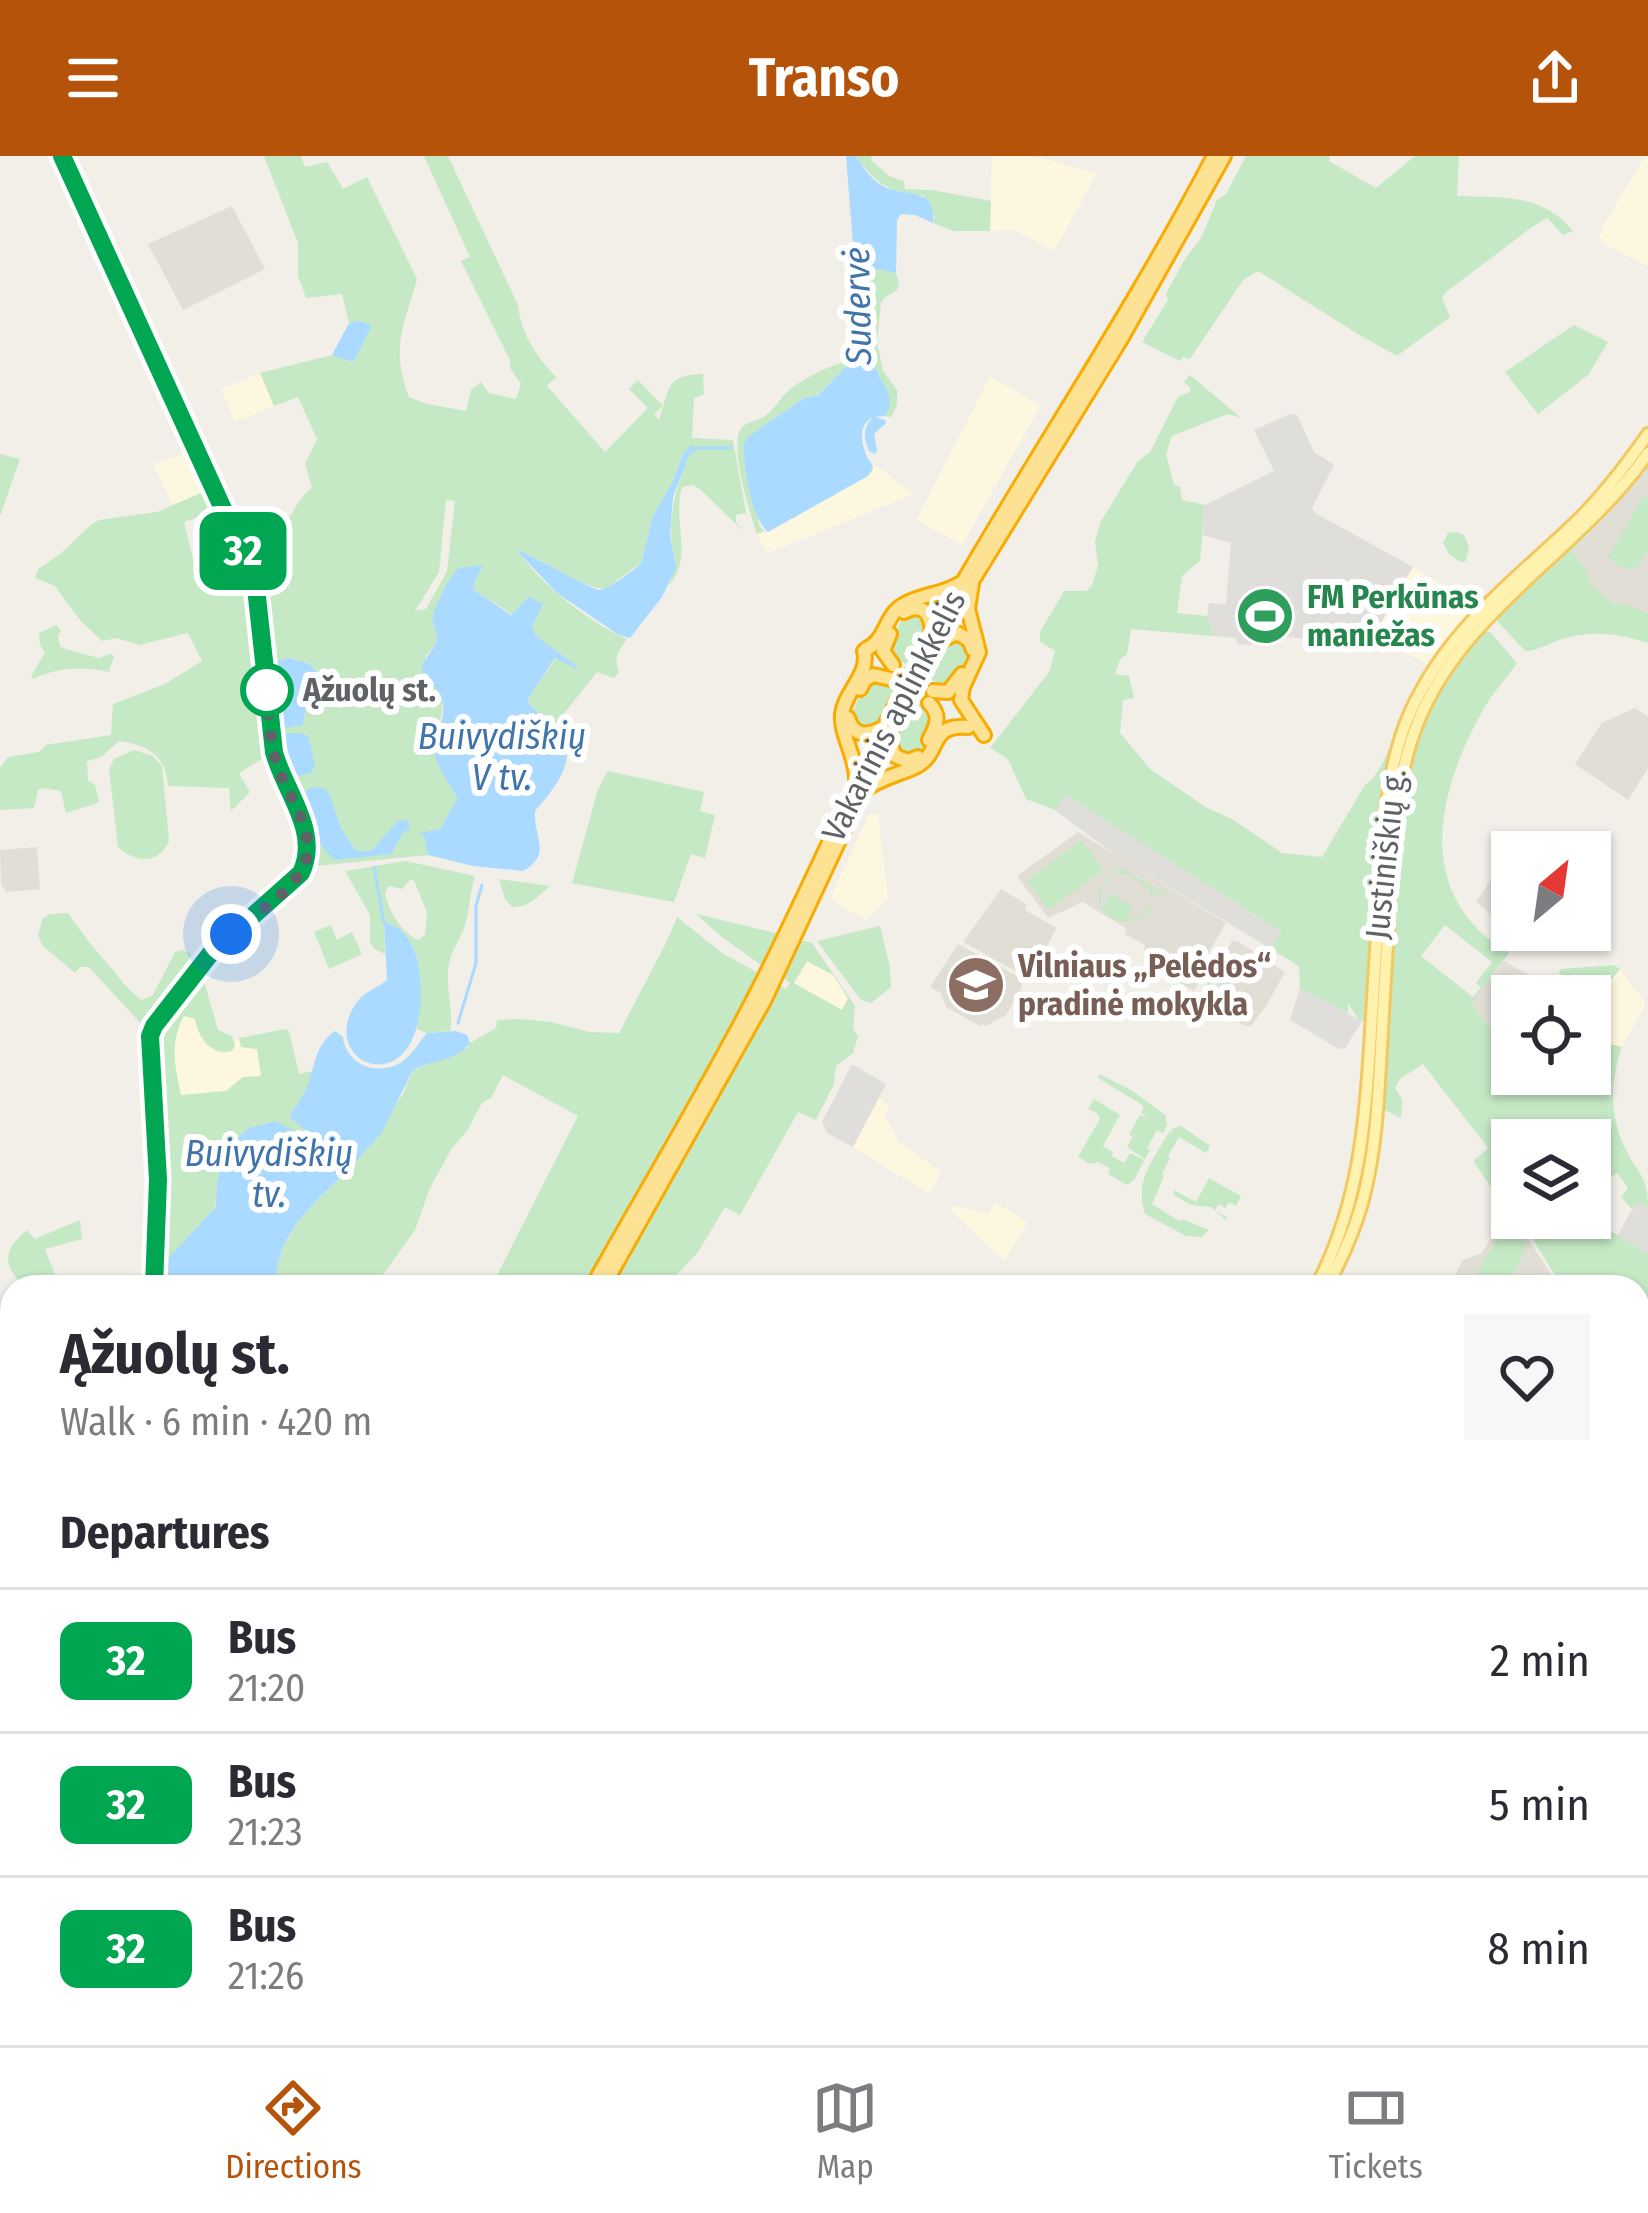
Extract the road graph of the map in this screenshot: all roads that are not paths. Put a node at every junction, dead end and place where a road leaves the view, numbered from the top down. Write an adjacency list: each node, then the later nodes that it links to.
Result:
1 (62, 156): 12 (main road)
2 (1219, 157): 5 (highway, Vakarinis aplinkkelis); 5 (highway, Vakarinis aplinkkelis)
3 (1648, 434): 11 (main road, Justiniškių g.)
4 (1648, 453): 11 (main road, Justiniškių g.)
5 (968, 581): 6 (highway, Vakarinis aplinkkelis); 9 (highway); 10 (highway)
6 (934, 640): 8 (highway, Vakarinis aplinkkelis); 8 (highway); 8 (highway)
7 (968, 727): 10 (highway)
8 (888, 728): 10 (highway, Vakarinis aplinkkelis)
9 (984, 735)
10 (858, 790): 13 (highway, Vakarinis aplinkkelis); 14 (highway, Vakarinis aplinkkelis)
11 (1375, 1052): 15 (main road, Justiniškių g.); 16 (main road, Justiniškių g.)
12 (155, 1275)
13 (599, 1275)
14 (610, 1275)
15 (1321, 1275)
16 (1333, 1275)

